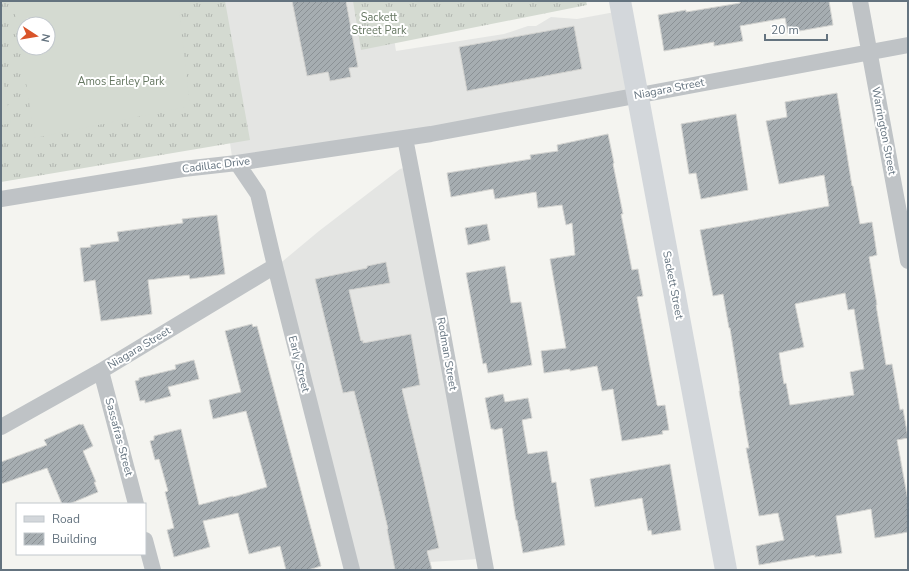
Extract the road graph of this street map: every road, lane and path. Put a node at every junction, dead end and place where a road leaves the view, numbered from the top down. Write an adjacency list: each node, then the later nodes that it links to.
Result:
1 (620, 1): 5 (street, Sackett Street)
2 (860, 1): 4 (street, Warrington Street)
3 (908, 45): 4 (street, Niagara Street)
4 (869, 52): 5 (street, Niagara Street); 10 (street, Warrington Street)
5 (637, 95): 6 (street, Niagara Street); 19 (street, Sackett Street)
6 (431, 134): 7 (street, Cadillac Drive)
7 (404, 138): 8 (street, Cadillac Drive); 18 (street, Rodman Street)
8 (237, 163): 9 (street, Cadillac Drive); 11 (street, Early Street)
9 (1, 199)
10 (908, 262)
11 (275, 266): 12 (street, Niagara Street); 17 (street, Early Street)
12 (101, 371): 13 (street, Niagara Street); 14 (street, Sassafras Street)
13 (1, 427)
14 (136, 503)
15 (146, 544): 16 (street)
16 (153, 570)
17 (352, 570)
18 (486, 570)
19 (726, 570)

